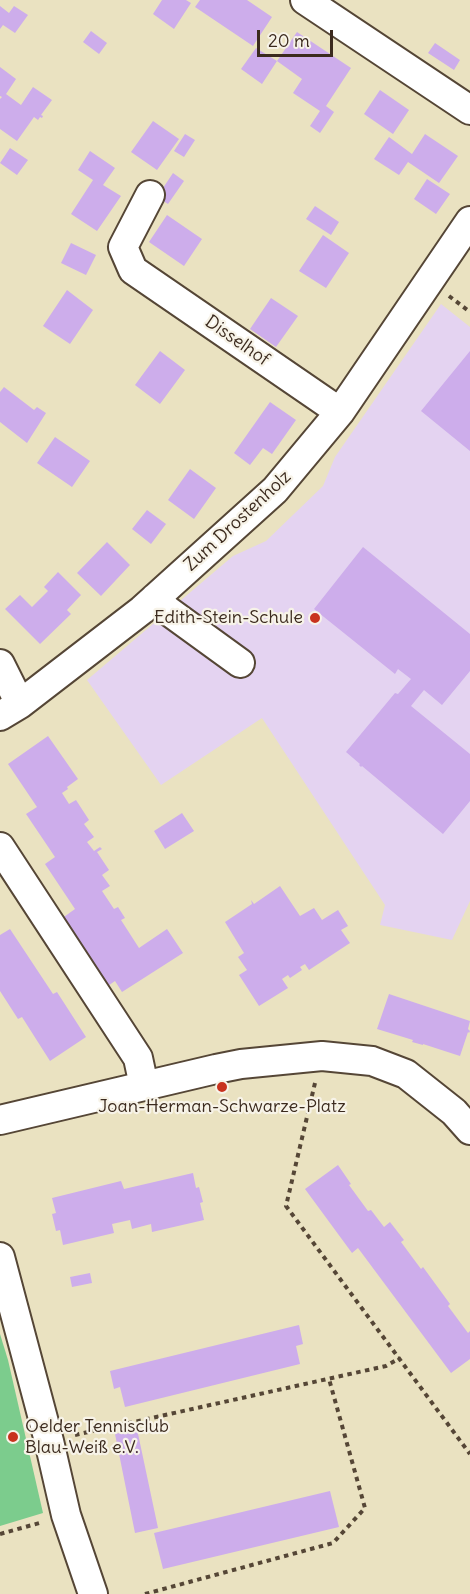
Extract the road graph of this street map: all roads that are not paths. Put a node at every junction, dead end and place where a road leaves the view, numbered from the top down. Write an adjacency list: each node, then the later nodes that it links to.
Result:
1 (304, 0): 2 (street)
2 (470, 110)
3 (150, 195): 5 (street, Disselhof)
4 (470, 221): 5 (street, Zum Drostenholz)
5 (340, 412): 6 (street, Zum Drostenholz)
6 (155, 598): 7 (street); 9 (street, Zum Drostenholz)
7 (240, 663)
8 (0, 664): 9 (street)
9 (10, 710)
10 (0, 847): 11 (street)
11 (144, 1086): 12 (street); 13 (street)
12 (465, 1112)
13 (0, 1120)
14 (0, 1257): 15 (street)
15 (93, 1594)

